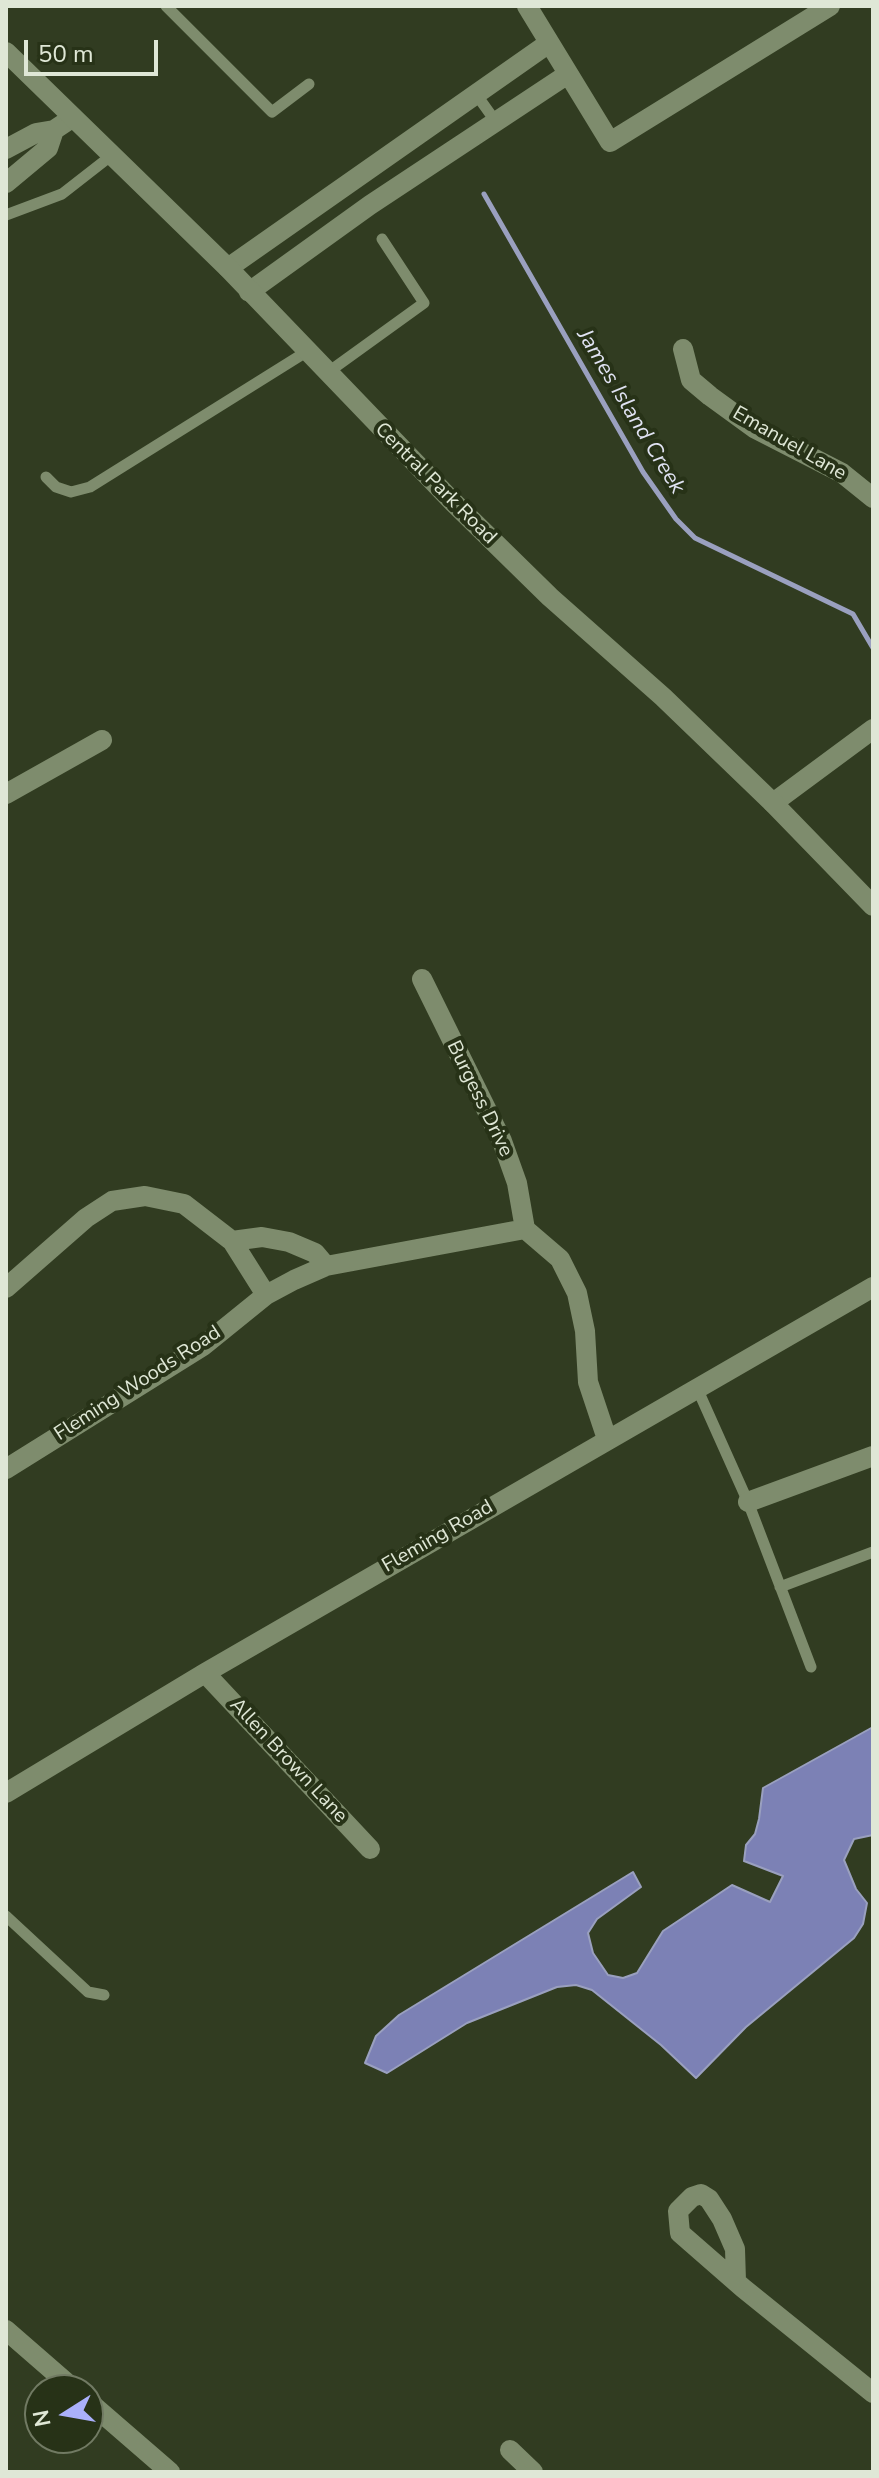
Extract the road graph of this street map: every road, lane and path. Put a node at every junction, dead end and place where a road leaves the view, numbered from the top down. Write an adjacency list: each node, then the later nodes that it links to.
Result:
1 (166, 6): 7 (lane)
2 (527, 6): 4 (street)
3 (830, 6): 6 (street)
4 (549, 43): 6 (street); 8 (street)
5 (6, 52): 9 (street, Central Park Road)
6 (568, 74): 10 (street)
7 (309, 84)
8 (476, 94): 10 (lane); 14 (street)
9 (72, 118): 11 (street); 13 (street, Central Park Road)
10 (496, 122): 16 (street)
11 (54, 130): 12 (street); 15 (street)
12 (6, 149)
13 (112, 155): 17 (lane); 19 (street, Central Park Road)
14 (351, 182): 16 (lane); 19 (street)
15 (6, 183)
16 (370, 205): 20 (street)
17 (6, 215)
18 (382, 239): 23 (lane)
19 (228, 268): 20 (street, Central Park Road)
20 (249, 292): 22 (street, Central Park Road)
21 (683, 349): 25 (street, Emanuel Lane)
22 (306, 352): 23 (street, Central Park Road); 24 (lane)
23 (326, 374): 29 (street, Central Park Road)
24 (46, 477)
25 (873, 498)
26 (873, 729): 29 (street)
27 (102, 740): 28 (street)
28 (6, 794)
29 (773, 803): 30 (street, Central Park Road)
30 (873, 906)
31 (422, 979): 32 (street, Burgess Drive)
32 (525, 1229): 34 (street, Fleming Woods Road); 39 (street)
33 (232, 1241): 34 (street); 36 (street); 37 (street)
34 (326, 1266): 37 (street, Fleming Woods Road)
35 (873, 1287): 38 (street, Fleming Road)
36 (6, 1288)
37 (266, 1295): 41 (street, Fleming Woods Road)
38 (697, 1388): 39 (street, Fleming Road); 42 (lane)
39 (607, 1439): 46 (street, Fleming Road)
40 (873, 1456): 42 (street)
41 (6, 1469)
42 (748, 1502): 44 (lane)
43 (873, 1552): 44 (lane)
44 (780, 1587): 45 (lane)
45 (811, 1667)
46 (205, 1673): 47 (street, Fleming Road); 48 (street, Allen Brown Lane)
47 (6, 1793)
48 (370, 1849)
49 (6, 1916): 50 (lane)
50 (104, 1995)
51 (736, 2281): 54 (street)
52 (6, 2330): 53 (street)
53 (57, 2374)
54 (873, 2393)
55 (104, 2415): 57 (street)
56 (510, 2450): 58 (street)
57 (170, 2472)
58 (533, 2472)

